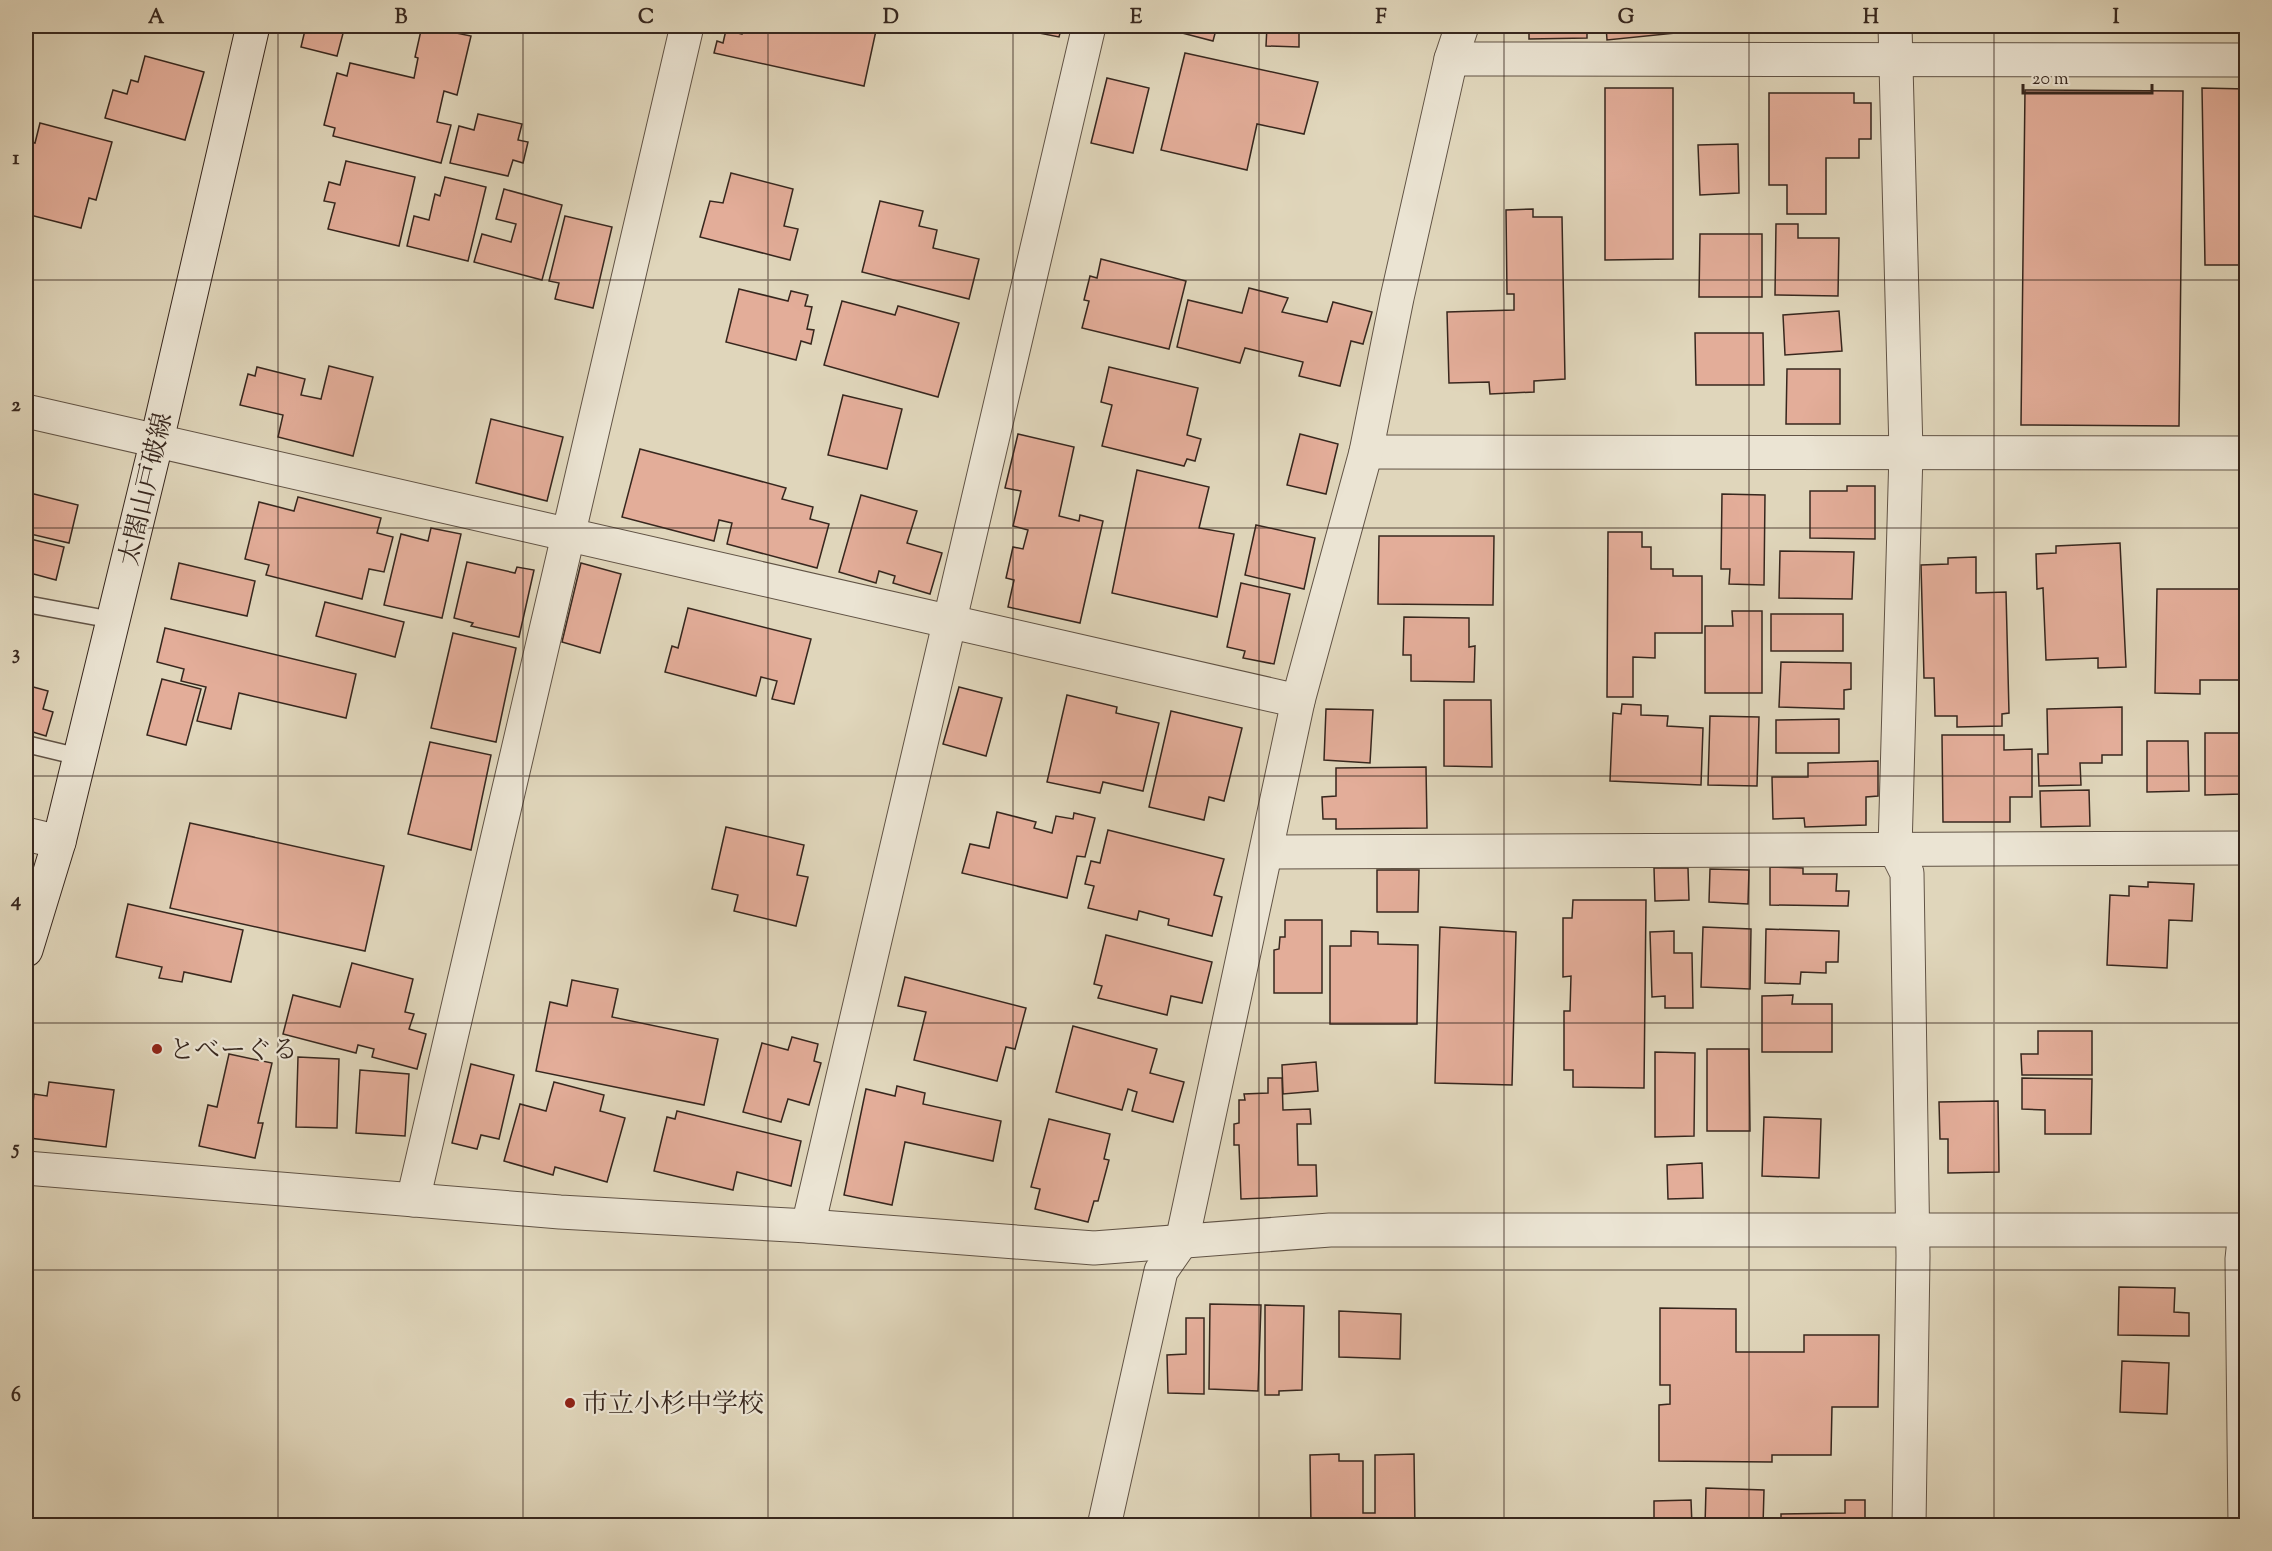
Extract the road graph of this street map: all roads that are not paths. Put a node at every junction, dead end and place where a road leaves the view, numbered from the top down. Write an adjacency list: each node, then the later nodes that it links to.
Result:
1 (253, 26): 9 (street, 太閤山戸破線)
2 (687, 26): 13 (street)
3 (1089, 26): 16 (street)
4 (1462, 26): 6 (street)
5 (1895, 41): 6 (street); 7 (street); 11 (street)
6 (1451, 59): 10 (street)
7 (2247, 60)
8 (26, 411): 9 (street)
9 (157, 440): 13 (street); 15 (street, 太閤山戸破線)
10 (1366, 452): 11 (street); 17 (street)
11 (1906, 452): 12 (street); 23 (street)
12 (2247, 453)
13 (567, 534): 16 (street); 27 (street)
14 (26, 604): 15 (lane)
15 (113, 620): 19 (street, 太閤山戸破線)
16 (949, 621): 17 (street); 28 (street)
17 (1299, 701): 24 (street)
18 (26, 744): 19 (lane)
19 (80, 757): 21 (street, 太閤山戸破線)
20 (26, 834): 21 (street)
21 (59, 842): 25 (street, 太閤山戸破線)
22 (2247, 848): 23 (street)
23 (1895, 849): 24 (street); 29 (street)
24 (1267, 852): 31 (street)
25 (26, 950)
26 (26, 1168): 27 (street)
27 (413, 1200): 28 (street)
28 (808, 1226): 31 (street)
29 (1911, 1228): 30 (street); 31 (street); 33 (street)
30 (2246, 1230): 34 (street)
31 (1182, 1241): 32 (street)
32 (1104, 1526)
33 (1909, 1526)
34 (2246, 1526)

